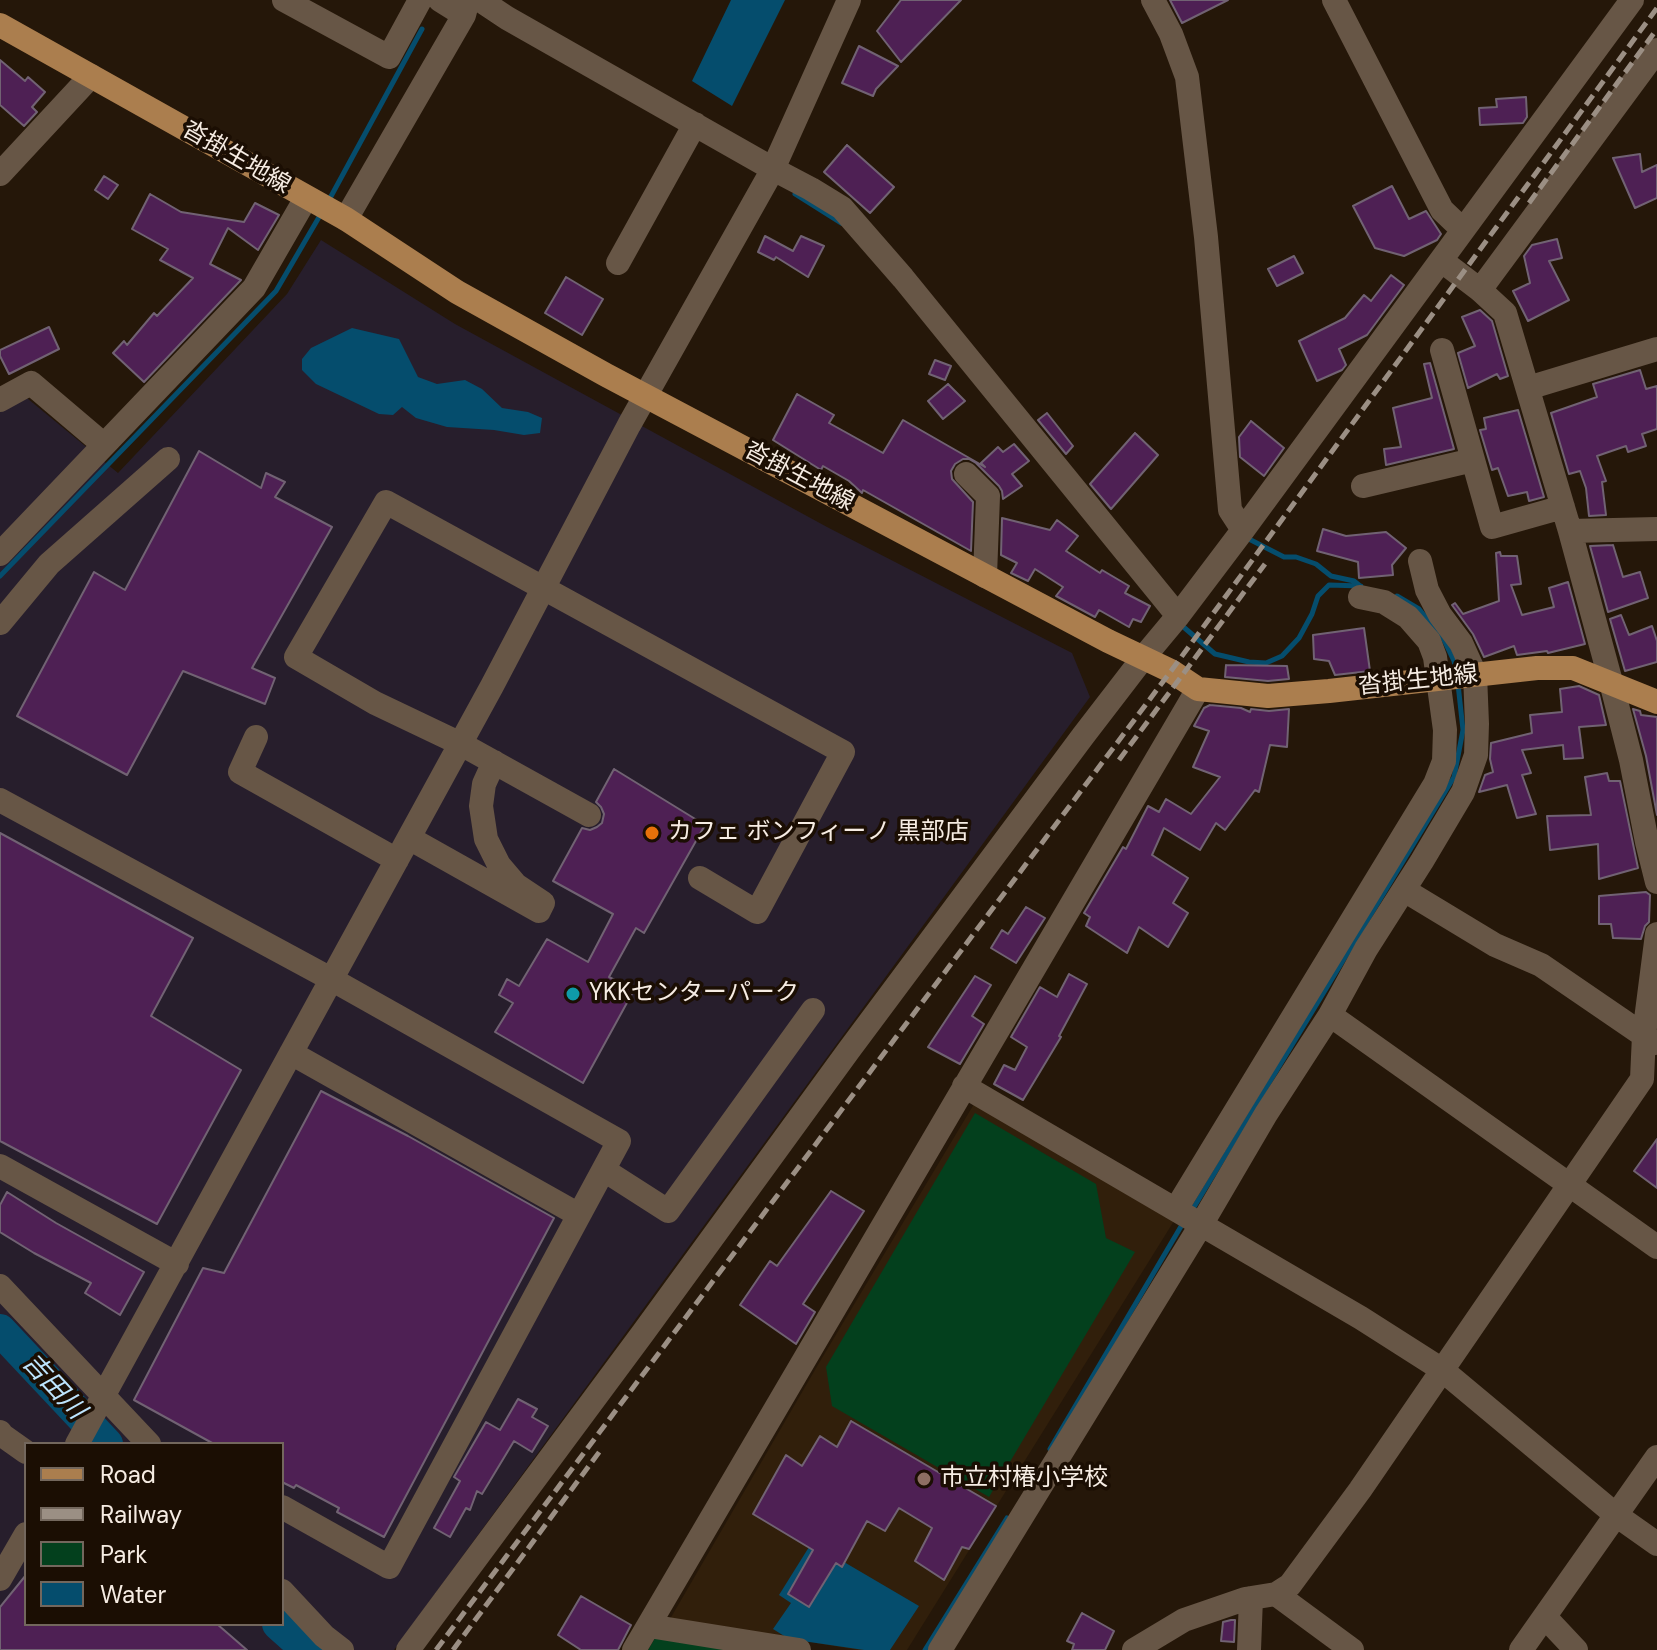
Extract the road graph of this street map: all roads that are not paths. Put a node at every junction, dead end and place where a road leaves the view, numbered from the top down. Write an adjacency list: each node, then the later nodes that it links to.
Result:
1 (284, 0): 2 (street)
2 (420, 0)
3 (440, 0): 8 (street)
4 (849, 0): 14 (street)
5 (1153, 0): 34 (street)
6 (1334, 0): 18 (street)
7 (1632, 0): 18 (street)
8 (471, 5): 13 (street); 17 (street)
9 (0, 25): 12 (main road, 沓掛生地線)
10 (1657, 50): 11 (street)
11 (1650, 72): 21 (street)
12 (91, 76): 15 (street); 16 (main road, 沓掛生地線)
13 (695, 124): 14 (street); 20 (street)
14 (773, 169): 25 (street); 41 (street)
15 (0, 174)
16 (306, 198): 17 (main road, 沓掛生地線); 27 (street)
17 (346, 219): 25 (main road, 沓掛生地線)
18 (1463, 230): 19 (street)
19 (1442, 261): 21 (street); 34 (street)
20 (618, 263)
21 (1480, 290): 24 (street)
22 (1657, 349): 24 (street)
23 (1442, 350): 29 (street)
24 (1528, 388): 32 (street)
25 (646, 396): 38 (main road, 沓掛生地線); 39 (street)
26 (0, 400): 27 (street)
27 (104, 445): 36 (street)
28 (168, 459): 42 (street)
29 (1473, 460): 31 (street); 32 (street)
30 (966, 474): 38 (street)
31 (1363, 486)
32 (1563, 507): 35 (street)
33 (1657, 529): 35 (street)
34 (1243, 530): 41 (street)
35 (1570, 531): 45 (street)
36 (0, 554)
37 (1420, 561): 44 (street)
38 (985, 576): 43 (main road, 沓掛生地線)
39 (543, 589): 49 (street); 49 (street); 56 (street)
40 (1360, 597): 44 (street)
41 (1178, 616): 43 (street)
42 (0, 623)
43 (1143, 658): 46 (main road, 沓掛生地線); 93 (street)
44 (1455, 676): 45 (main road, 沓掛生地線); 46 (main road, 沓掛生地線); 58 (street); 69 (street)
45 (1611, 682): 47 (main road, 沓掛生地線); 54 (street)
46 (1198, 689): 65 (street)
47 (1657, 702)
48 (256, 737): 55 (street)
49 (461, 744): 50 (street); 53 (street)
50 (494, 762): 52 (street); 53 (street)
51 (0, 800): 60 (street)
52 (589, 815)
53 (409, 838): 55 (street)
54 (1652, 842): 57 (street)
55 (397, 860): 60 (street)
56 (700, 878)
57 (1657, 882)
58 (1404, 890): 62 (street); 63 (street)
59 (1657, 934): 63 (street)
60 (331, 979): 64 (street); 67 (street)
61 (813, 1010): 67 (street)
62 (1330, 1015): 68 (street); 71 (street)
63 (1650, 1039): 68 (street)
64 (291, 1053): 70 (street); 73 (street)
65 (964, 1086): 69 (street); 91 (street)
66 (0, 1166): 73 (street)
67 (604, 1170): 70 (street)
68 (1568, 1185): 72 (street); 75 (street)
69 (1176, 1209): 71 (street)
70 (579, 1215): 82 (street)
71 (1201, 1225): 75 (street); 96 (street)
72 (1657, 1247)
73 (177, 1264): 76 (street)
74 (0, 1286): 76 (street)
75 (1441, 1369): 83 (street); 88 (street)
76 (103, 1398): 78 (street); 79 (street)
77 (0, 1432): 80 (street)
78 (78, 1442)
79 (147, 1442)
80 (24, 1451)
81 (1657, 1457): 83 (street)
82 (284, 1508)
83 (1616, 1515): 85 (street); 90 (street)
84 (24, 1537): 86 (street)
85 (1657, 1544)
86 (0, 1579)
87 (284, 1593): 92 (street)
88 (1276, 1594): 89 (street); 99 (street)
89 (1251, 1598): 97 (street); 98 (street)
90 (1545, 1617): 100 (street); 101 (street)
91 (649, 1626): 94 (street); 95 (street)
92 (342, 1650)
93 (408, 1650)
94 (634, 1650)
95 (799, 1650)
96 (940, 1650)
97 (1134, 1650)
98 (1249, 1650)
99 (1352, 1650)
100 (1521, 1650)
101 (1576, 1650)

